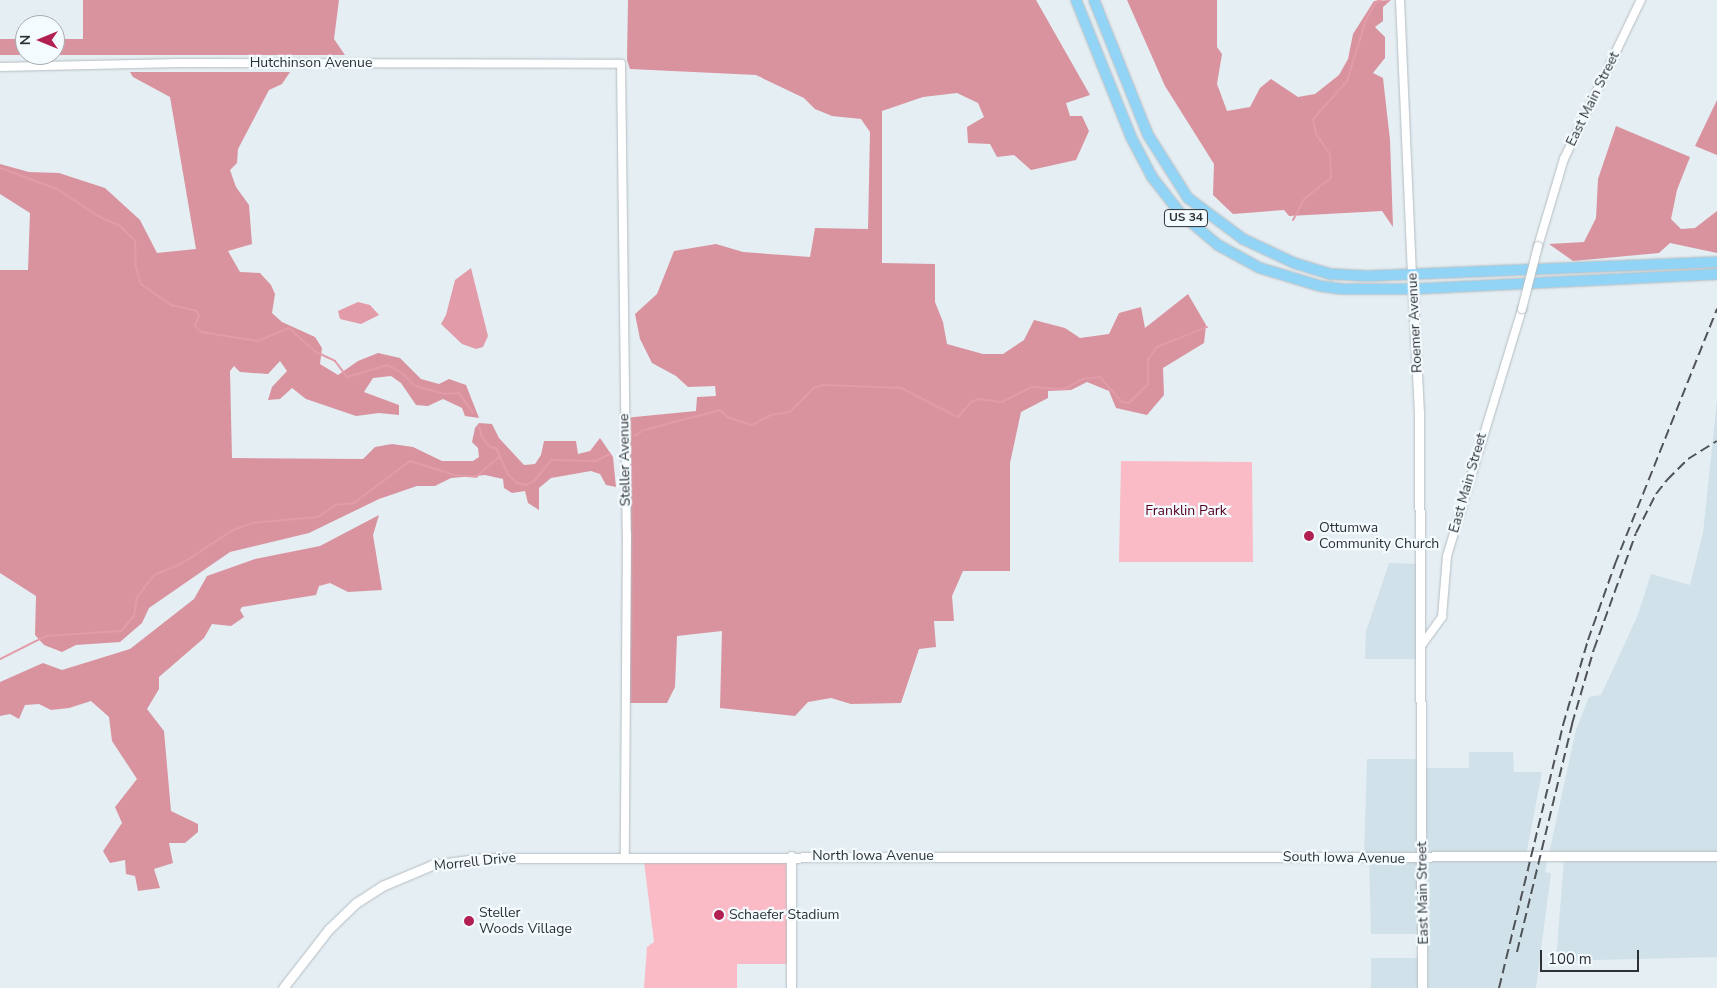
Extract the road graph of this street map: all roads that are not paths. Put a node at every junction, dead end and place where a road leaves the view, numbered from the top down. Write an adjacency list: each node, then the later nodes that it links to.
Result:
1 (1076, 0): 10 (highway, US 34)
2 (1094, 0): 9 (highway, US 34)
3 (1400, 0): 9 (street, Roemer Avenue)
4 (1641, 0): 11 (street, East Main Street, bridge)
5 (621, 64): 6 (street, Hutchinson Avenue); 12 (street, Steller Avenue)
6 (0, 67)
7 (1717, 262): 9 (highway, US 34)
8 (1717, 274): 10 (highway, US 34)
9 (1412, 275): 10 (main road, Roemer Avenue)
10 (1413, 289): 11 (main road, Roemer Avenue)
11 (1421, 646): 16 (main road, East Main Street)
12 (625, 856): 13 (main road, North Iowa Avenue); 17 (main road, Morrell Drive)
13 (791, 856): 15 (main road, North Iowa Avenue); 18 (main road)
14 (1717, 856): 16 (main road, South Iowa Avenue)
15 (1121, 857): 16 (main road, South Iowa Avenue)
16 (1422, 859): 19 (main road, East Main Street)
17 (283, 988)
18 (791, 988)
19 (1422, 988)

